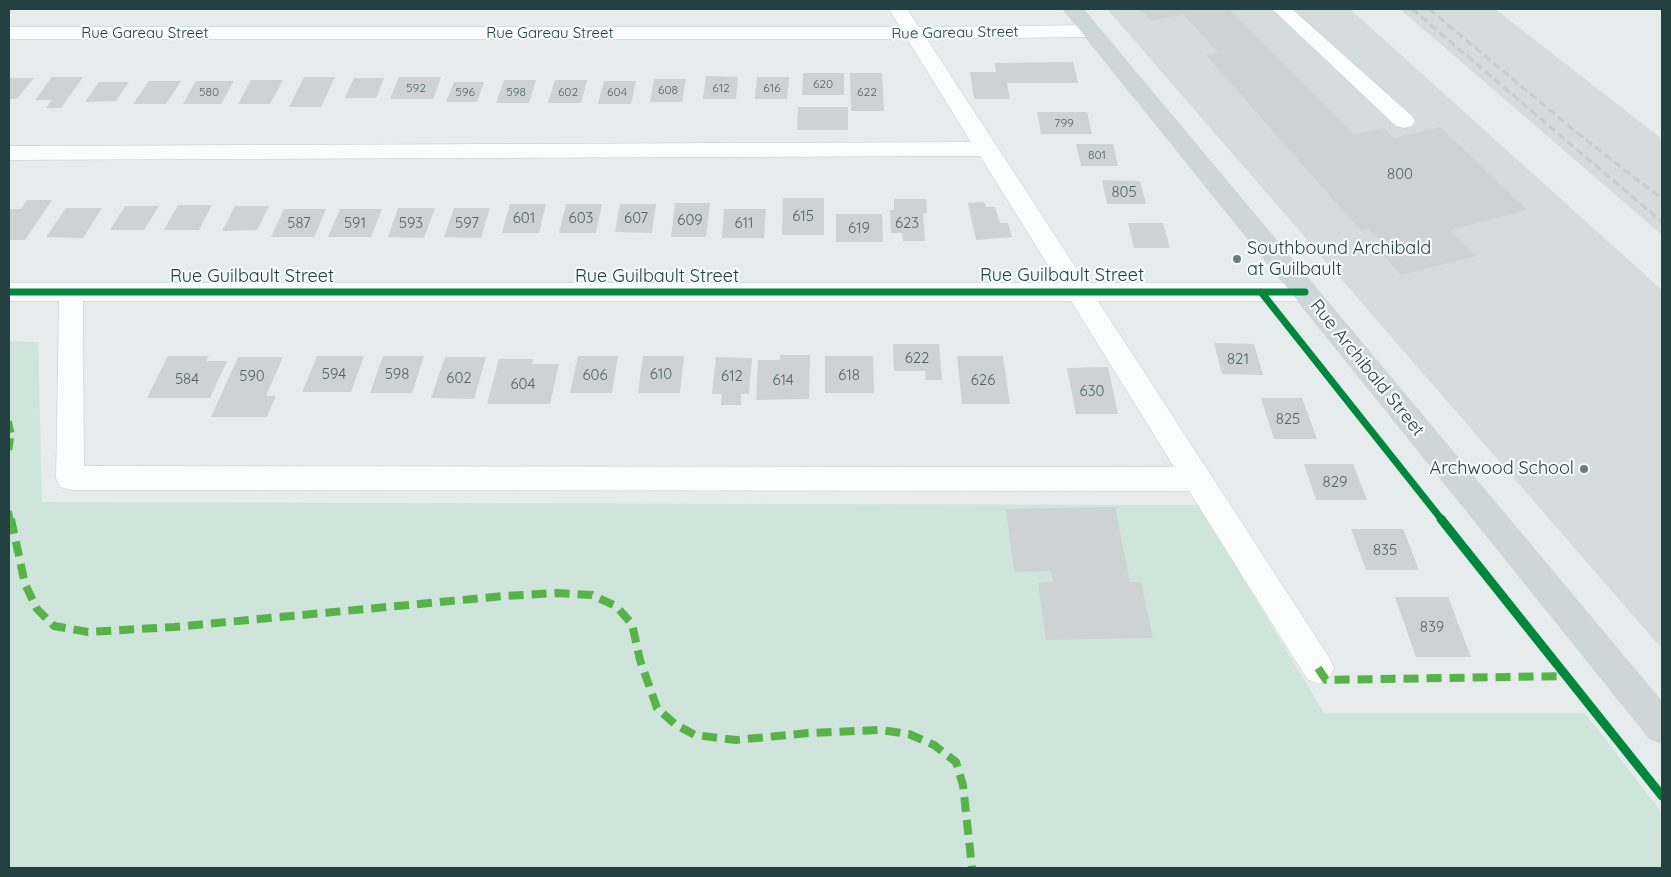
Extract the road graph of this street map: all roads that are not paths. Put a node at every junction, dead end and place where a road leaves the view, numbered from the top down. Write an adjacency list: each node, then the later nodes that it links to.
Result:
1 (898, 9): 6 (street)
2 (1073, 9): 4 (main road, Rue Archibald Street)
3 (1281, 9): 7 (street)
4 (1091, 31): 6 (street, Rue Gareau Street); 13 (main road, Rue Archibald Street)
5 (9, 33): 6 (street, Rue Gareau Street)
6 (915, 33): 8 (street)
7 (1404, 121)
8 (989, 149): 9 (street); 10 (street)
9 (9, 153)
10 (1079, 291): 12 (street, Rue Guilbault Street); 13 (street, Rue Guilbault Street); 14 (street)
11 (9, 292): 12 (street, Rue Guilbault Street)
12 (71, 292): 14 (street)
13 (1305, 292): 16 (main road, Rue Archibald Street)
14 (1198, 480): 15 (street)
15 (1318, 668)
16 (1662, 727)

